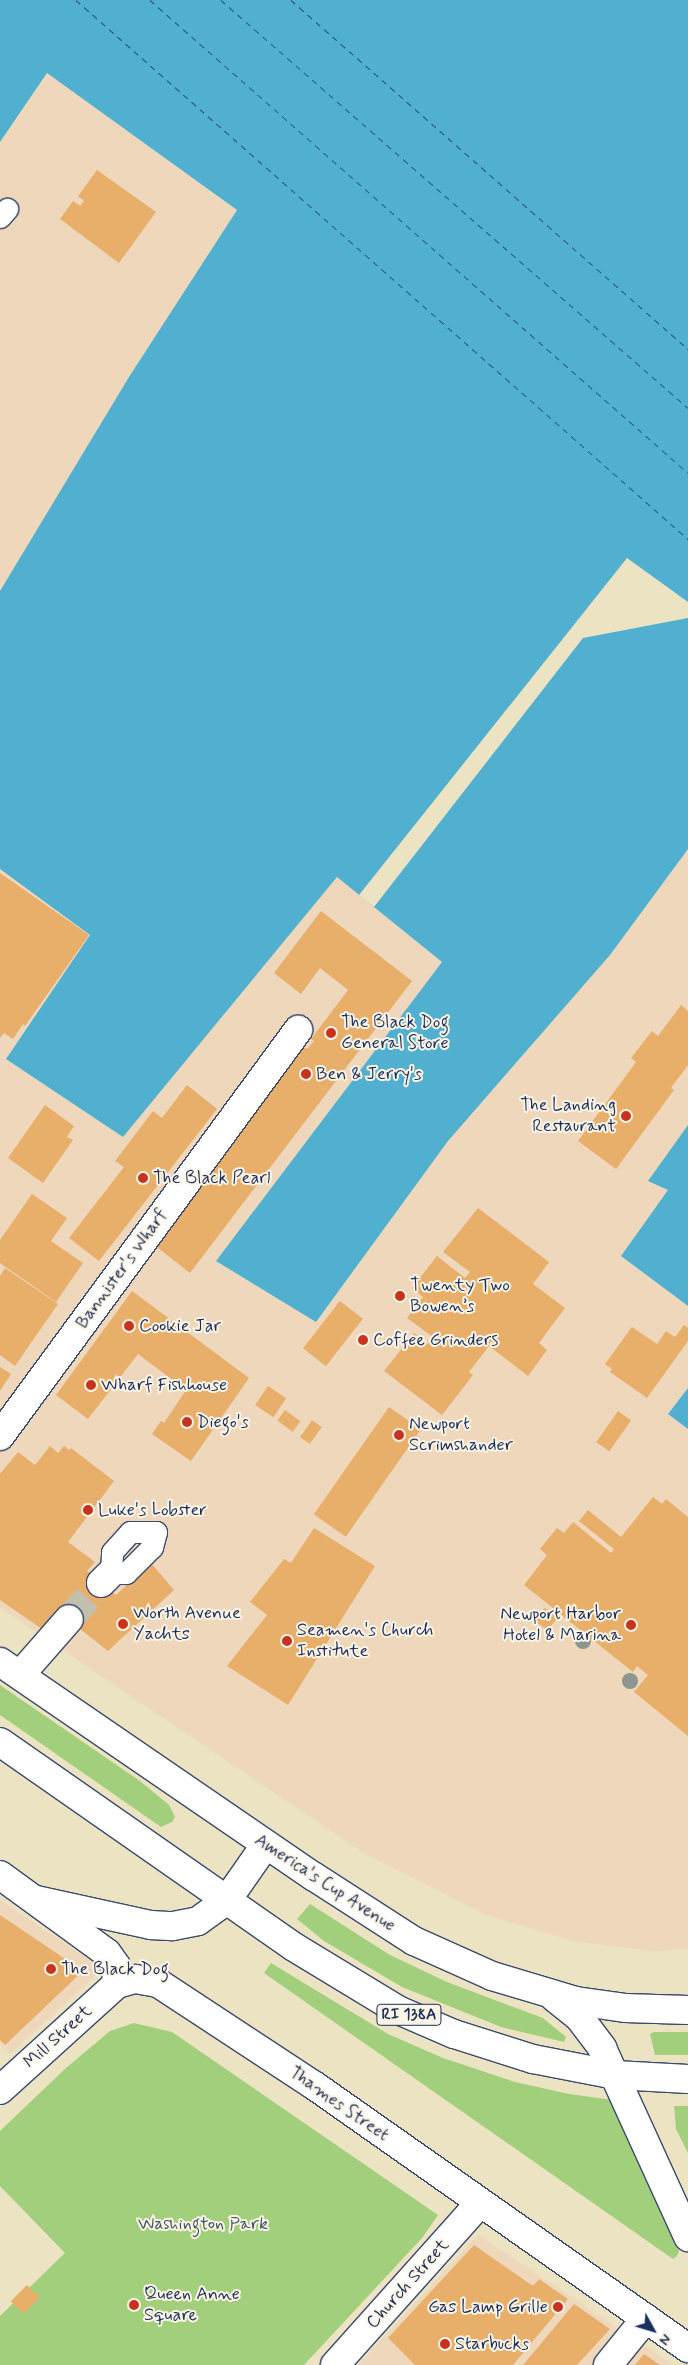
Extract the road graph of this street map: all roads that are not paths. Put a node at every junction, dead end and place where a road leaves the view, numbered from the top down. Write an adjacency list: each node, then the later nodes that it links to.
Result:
1 (298, 1030): 2 (main road, Bannister's Wharf)
2 (0, 1436)
3 (69, 1619): 4 (main road)
4 (10, 1669): 6 (main road, America's Cup Avenue)
5 (0, 1742): 9 (main road, RI 138A)
6 (266, 1844): 9 (main road); 11 (main road, America's Cup Avenue)
7 (0, 1875): 8 (main road)
8 (36, 1900): 9 (main road); 10 (main road)
9 (227, 1900): 13 (main road, RI 138A)
10 (117, 1984): 15 (main road, Mill Street); 16 (main road, Thames Street)
11 (549, 1994): 12 (main road, America's Cup Avenue); 13 (main road)
12 (688, 2010)
13 (615, 2075): 14 (main road, RI 138A); 17 (main road)
14 (688, 2079)
15 (0, 2090)
16 (480, 2203): 18 (main road, Thames Street); 20 (main road, Church Street)
17 (688, 2237)
18 (646, 2318): 19 (main road, Thames Street); 21 (main road)
19 (688, 2348)
20 (335, 2365)
21 (608, 2365)

